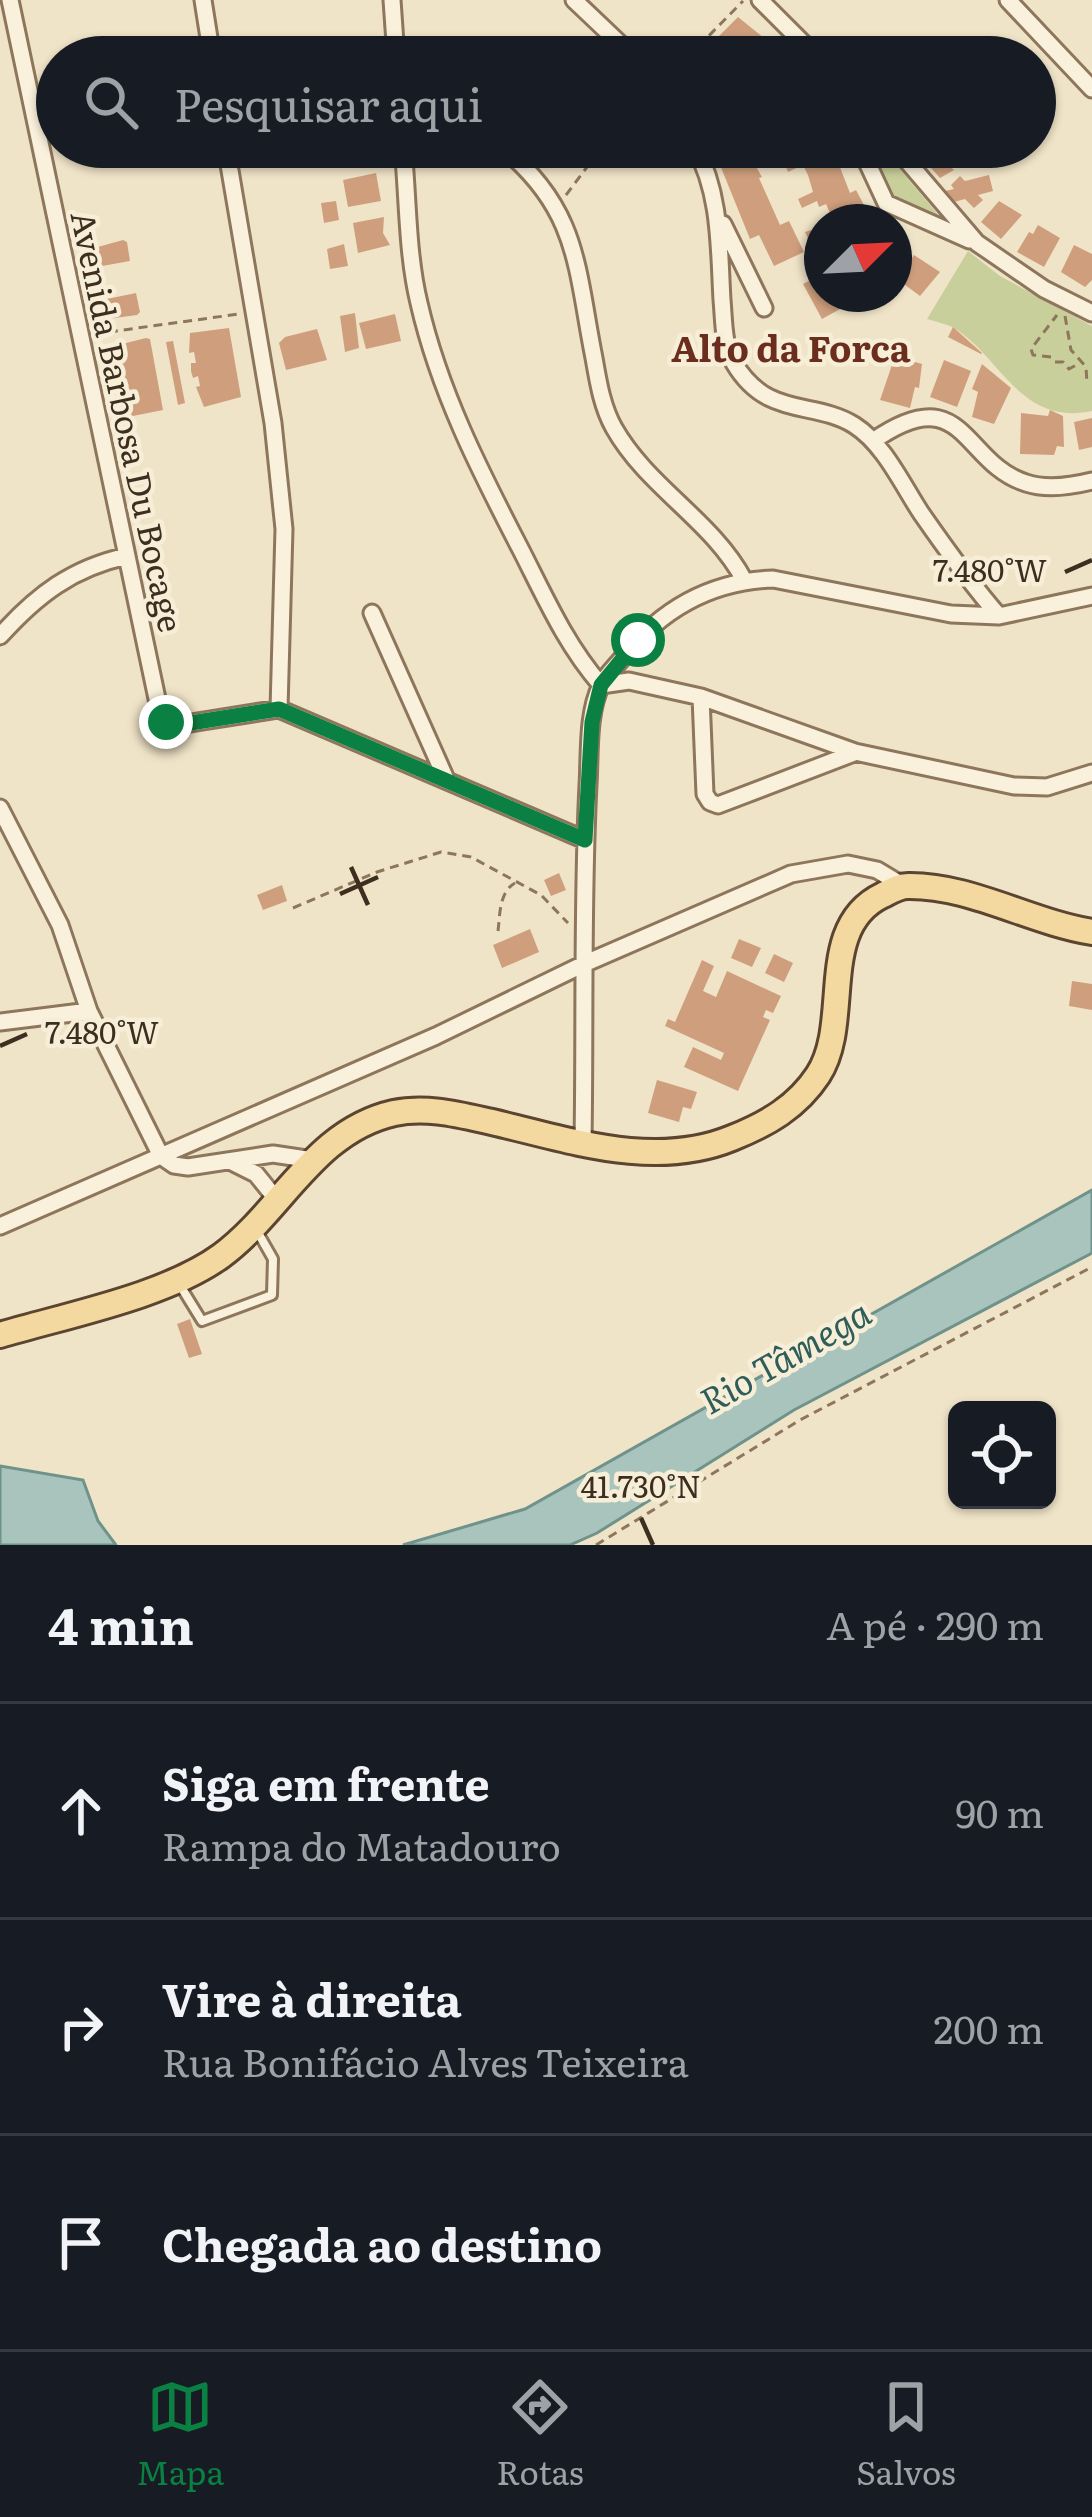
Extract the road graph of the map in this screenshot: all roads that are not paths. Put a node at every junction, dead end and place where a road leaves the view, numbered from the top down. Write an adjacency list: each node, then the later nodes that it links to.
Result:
1 (10, 0): 14 (street, Avenida Barbosa Du Bocage)
2 (203, 0): 7 (street)
3 (392, 0): 8 (street)
4 (574, 0): 9 (street)
5 (760, 0): 10 (street)
6 (1008, 0): 11 (street)
7 (209, 36)
8 (395, 36)
9 (612, 36)
10 (796, 36)
11 (1042, 36)
12 (1056, 51): 13 (street)
13 (1092, 89)
14 (36, 125)
15 (45, 168): 28 (street, Avenida Barbosa Du Bocage)
16 (230, 168): 36 (street)
17 (405, 168): 34 (street)
18 (528, 168): 29 (street)
19 (702, 168): 22 (street)
20 (870, 168): 23 (street)
21 (913, 168): 23 (street)
22 (718, 214): 24 (street); 26 (street)
23 (976, 243): 25 (street)
24 (764, 308)
25 (1092, 314)
26 (873, 442): 27 (street); 32 (street)
27 (1092, 481)
28 (127, 556): 33 (street); 36 (street, Avenida Barbosa Du Bocage)
29 (744, 580): 32 (street); 34 (street)
30 (1092, 596): 32 (street)
31 (372, 613): 39 (street)
32 (999, 616)
33 (0, 636)
34 (601, 685): 35 (street); 41 (street)
35 (701, 697): 37 (street); 37 (street)
36 (279, 709): 39 (street)
37 (855, 752): 38 (street)
38 (1092, 773)
39 (446, 779): 41 (street)
40 (0, 808): 45 (street)
41 (585, 840): 44 (street)
42 (902, 886): 43 (main road); 44 (street); 47 (main road)
43 (1092, 932)
44 (586, 963): 47 (street); 48 (street)
45 (89, 1011): 46 (street); 48 (street)
46 (0, 1022)
47 (583, 1142): 49 (main road)
48 (161, 1156): 50 (street); 52 (street)
49 (313, 1160): 50 (street); 51 (main road)
50 (229, 1161): 51 (street)
51 (277, 1200): 53 (main road)
52 (0, 1226)
53 (252, 1226): 54 (main road); 54 (lane)
54 (178, 1280): 55 (main road)
55 (0, 1336)

